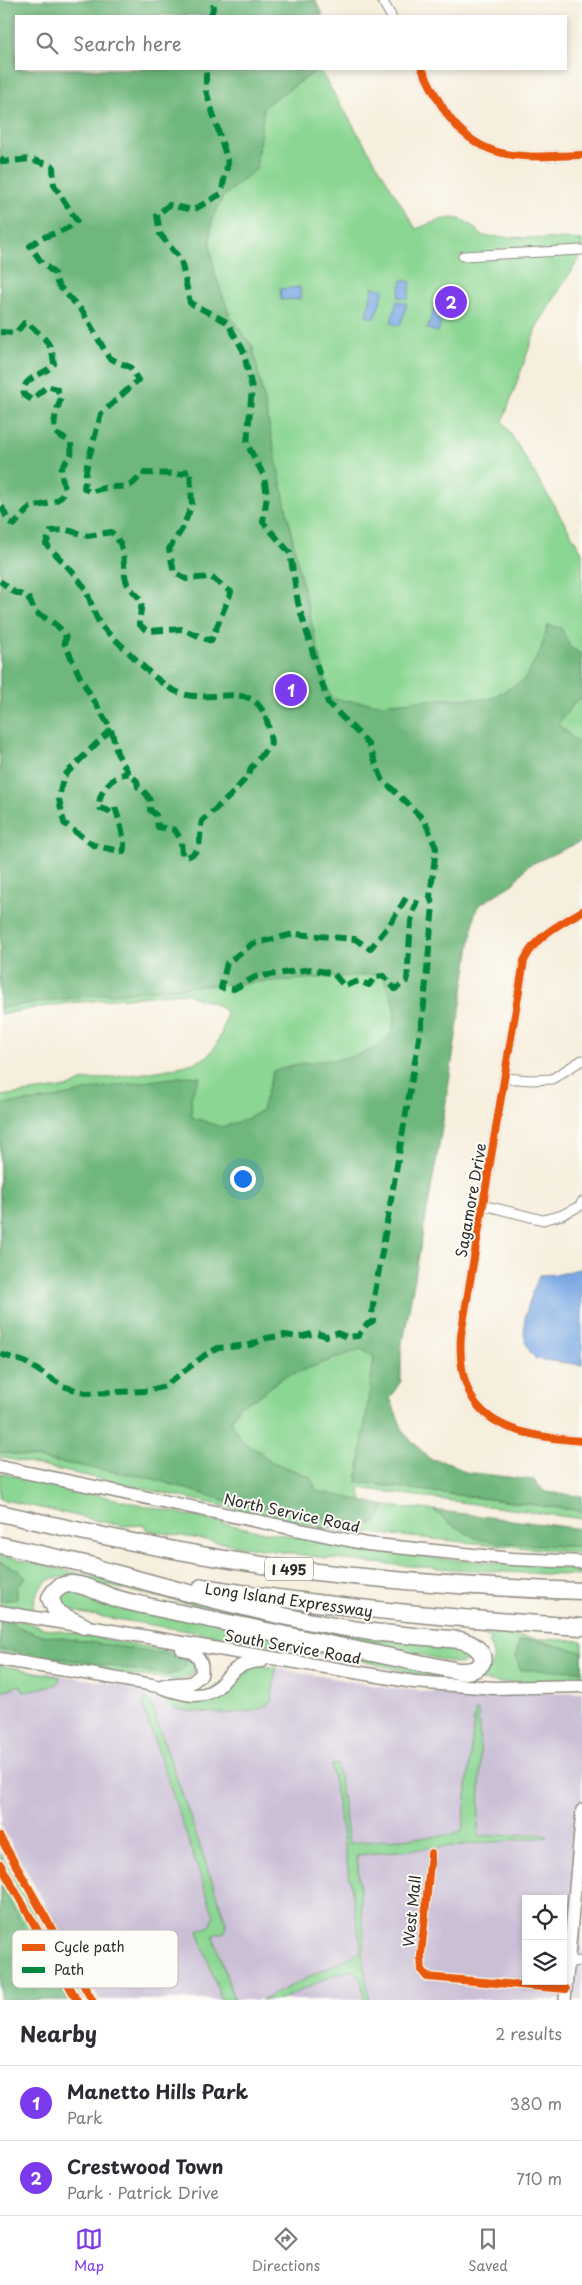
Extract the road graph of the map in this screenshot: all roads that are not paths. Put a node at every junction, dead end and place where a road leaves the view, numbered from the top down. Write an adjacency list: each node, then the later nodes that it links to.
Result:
1 (382, 0): 2 (street)
2 (390, 15)
3 (423, 70): 4 (street)
4 (582, 154)
5 (582, 250): 6 (street)
6 (463, 256)
7 (582, 911): 9 (street, Sagamore Drive)
8 (582, 1060): 9 (street)
9 (504, 1078): 11 (street, Sagamore Drive)
10 (582, 1202): 11 (street)
11 (483, 1205): 12 (street, Sagamore Drive)
12 (582, 1441)
13 (0, 1467): 16 (main road, North Service Road)
14 (0, 1513): 18 (highway, Long Island Expressway / I 495)
15 (0, 1545): 17 (highway, Long Island Expressway / I 495)
16 (582, 1562)
17 (85, 1565): 20 (highway, Long Island Expressway / I 495); 21 (highway)
18 (582, 1591)
19 (0, 1612): 21 (main road, South Service Road)
20 (490, 1621): 22 (highway, Long Island Expressway / I 495); 24 (highway)
21 (84, 1626): 23 (main road, South Service Road)
22 (582, 1627)
23 (122, 1633): 26 (main road, South Service Road); 27 (main road)
24 (582, 1633)
25 (0, 1659): 27 (main road)
26 (279, 1660): 27 (main road); 28 (main road, South Service Road)
27 (154, 1685)
28 (582, 1686)
29 (582, 1810): 32 (street)
30 (0, 1837): 33 (street)
31 (431, 1853): 37 (street, West Mall)
32 (578, 1908): 35 (street)
33 (52, 1930)
34 (582, 1961): 35 (street)
35 (568, 1962): 37 (street)
36 (85, 1988): 38 (street)
37 (565, 1994)
38 (92, 2000)

